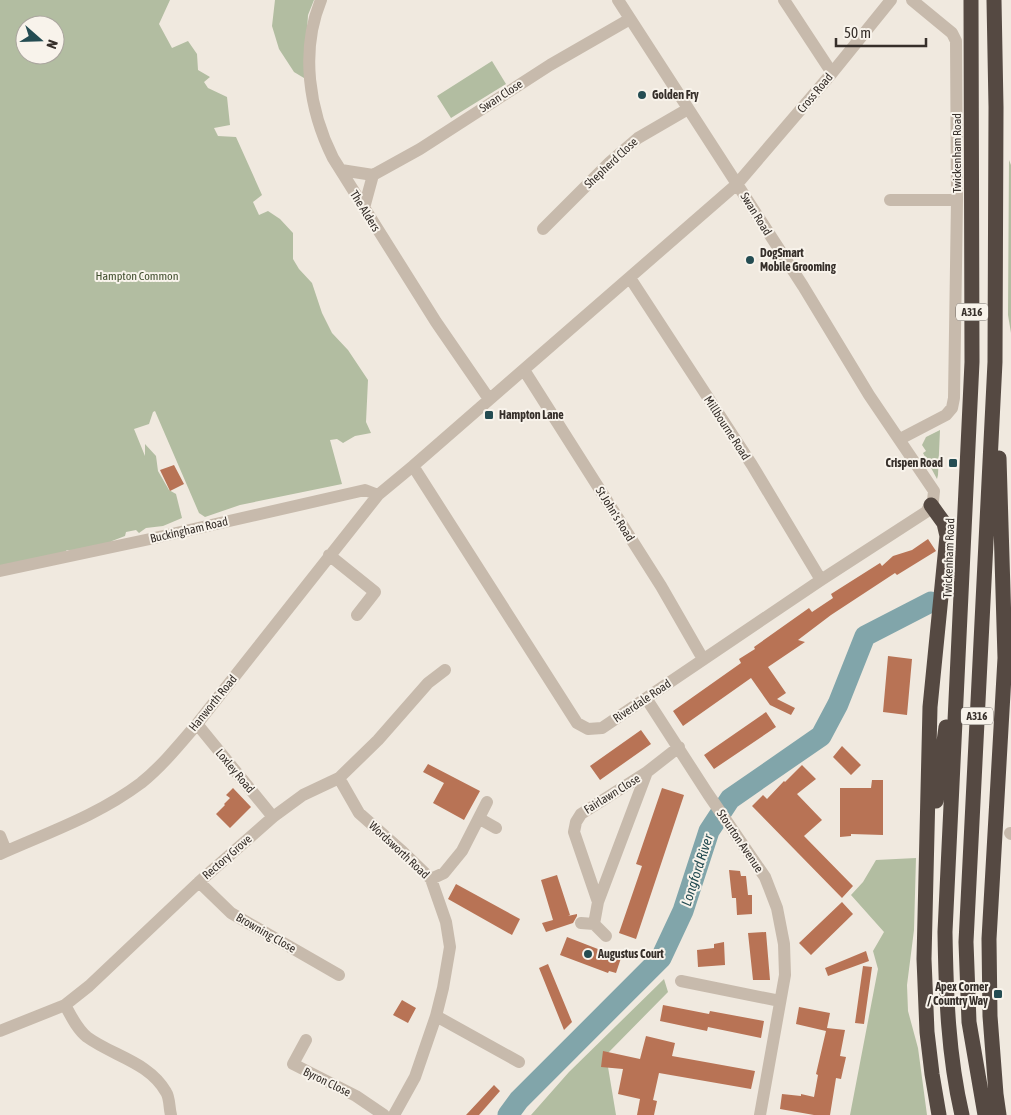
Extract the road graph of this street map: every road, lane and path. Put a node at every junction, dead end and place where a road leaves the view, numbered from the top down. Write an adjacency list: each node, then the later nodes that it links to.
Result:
1 (321, 0): 11 (street, The Alders)
2 (618, 0): 8 (street, Swan Road)
3 (784, 0): 9 (street)
4 (891, 0): 9 (street, Cross Road)
5 (912, 0): 15 (street)
6 (971, 0): 30 (highway, Twickenham Road / A316)
7 (994, 0): 19 (highway, A316)
8 (630, 19): 10 (street, Swan Road); 12 (street, Swan Close)
9 (832, 73): 13 (street, Cross Road)
10 (688, 108): 13 (street, Swan Road); 17 (street, Shepherd Close)
11 (341, 170): 12 (street); 16 (street, The Alders)
12 (373, 175): 16 (street)
13 (737, 184): 18 (street); 22 (street, Swan Road)
14 (890, 200): 15 (street)
15 (957, 200): 22 (street)
16 (364, 208): 21 (street, The Alders)
17 (543, 229)
18 (630, 278): 20 (street); 28 (street, Millbourne Road)
19 (995, 362): 63 (highway, A316); 64 (highway)
20 (524, 370): 21 (street); 31 (street, St John's Road)
21 (489, 399): 23 (street)
22 (900, 439): 25 (street, Swan Road)
23 (413, 466): 24 (street); 33 (street, Riverdale Road)
24 (378, 494): 26 (street, Hanworth Road); 27 (street, Buckingham Road)
25 (931, 505): 28 (street, Riverdale Road); 44 (highway)
26 (329, 556): 29 (street); 34 (street, Hanworth Road)
27 (0, 571)
28 (821, 580): 31 (street, Riverdale Road)
29 (357, 615)
30 (961, 623): 44 (highway); 62 (highway, Twickenham Road / A316)
31 (704, 659): 33 (street, Riverdale Road)
32 (445, 670): 37 (street, Rectory Grove)
33 (646, 698): 35 (street, Stourton Avenue)
34 (196, 724): 39 (street, Loxley Road); 43 (street, Hanworth Road)
35 (679, 747): 36 (street, Fairlawn Close); 51 (street, Stourton Avenue)
36 (647, 772): 47 (street, Fairlawn Close); 47 (street, Fairlawn Close)
37 (339, 778): 39 (street, Rectory Grove); 45 (street, Wordsworth Road)
38 (487, 802): 40 (street)
39 (273, 817): 46 (street, Rectory Grove)
40 (480, 819): 41 (street); 45 (street)
41 (496, 828)
42 (0, 836): 43 (street)
43 (3, 853)
44 (927, 869): 61 (highway)
45 (431, 879): 53 (street, Wordsworth Road)
46 (199, 882): 49 (street, Browning Close); 52 (street, Rectory Grove)
47 (598, 902): 48 (street, Fairlawn Close)
48 (606, 936)
49 (339, 975)
50 (681, 981): 51 (street)
51 (780, 1001): 60 (street, Stourton Avenue)
52 (65, 1005): 54 (street, Rectory Grove); 57 (street)
53 (436, 1016): 56 (street); 59 (street, Wordsworth Road)
54 (0, 1031)
55 (306, 1040): 58 (street, Byron Close)
56 (519, 1062)
57 (170, 1115)
58 (384, 1115)
59 (394, 1115)
60 (760, 1115)
61 (939, 1115)
62 (962, 1115)
63 (985, 1115)
64 (999, 1115)

